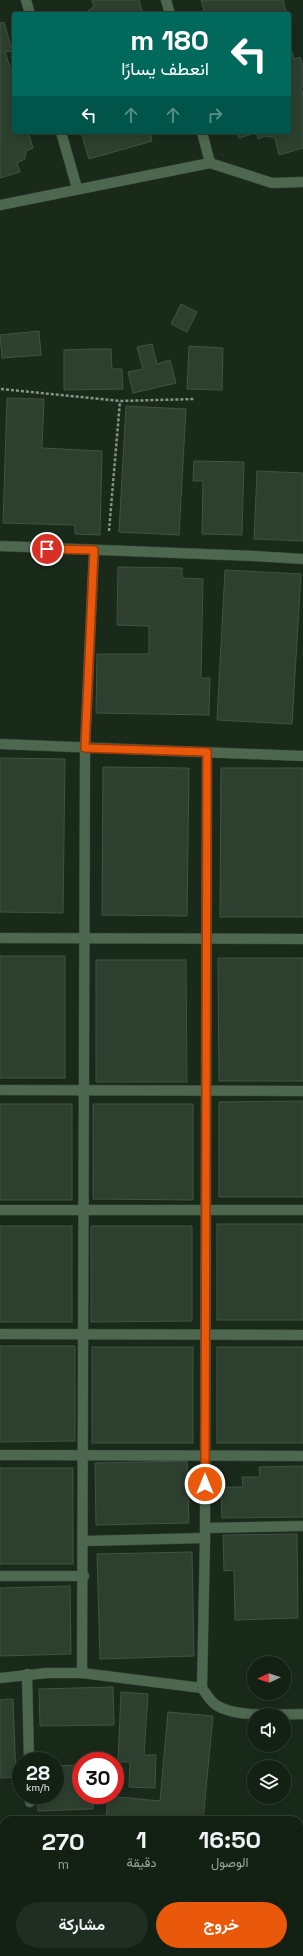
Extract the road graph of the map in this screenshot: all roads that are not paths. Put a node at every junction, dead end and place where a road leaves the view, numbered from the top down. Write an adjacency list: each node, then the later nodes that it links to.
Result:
1 (26, 0): 3 (street)
2 (166, 0): 4 (street)
3 (29, 12)
4 (169, 12)
5 (63, 134): 9 (street)
6 (203, 134): 7 (street)
7 (210, 163): 8 (street); 9 (street)
8 (303, 182)
9 (77, 188): 10 (street)
10 (0, 205)
11 (0, 546): 12 (street)
12 (94, 550): 13 (street); 15 (street)
13 (303, 560)
14 (0, 744): 15 (street)
15 (85, 748): 16 (street); 19 (street)
16 (207, 752): 17 (street); 20 (street)
17 (303, 756)
18 (0, 938): 19 (street)
19 (85, 938): 20 (street); 23 (street)
20 (206, 938): 21 (street); 24 (street)
21 (303, 939)
22 (0, 1090): 23 (street)
23 (84, 1090): 24 (street); 27 (street)
24 (206, 1091): 25 (street); 28 (street)
25 (303, 1091)
26 (0, 1210): 27 (street)
27 (84, 1210): 28 (street); 31 (street)
28 (206, 1210): 29 (street); 32 (street)
29 (303, 1210)
30 (0, 1334): 31 (street)
31 (84, 1334): 32 (street); 35 (street)
32 (205, 1334): 33 (street); 36 (street)
33 (303, 1335)
34 (0, 1455): 35 (street)
35 (84, 1455): 36 (street); 41 (street)
36 (205, 1456): 37 (street); 39 (street)
37 (303, 1456)
38 (303, 1526): 39 (street)
39 (205, 1528): 40 (street)
40 (205, 1538): 41 (street); 47 (street)
41 (84, 1541): 43 (street)
42 (0, 1576): 43 (street)
43 (84, 1576): 44 (street)
44 (82, 1673): 45 (street); 47 (street)
45 (28, 1674): 46 (street); 49 (street)
46 (0, 1678)
47 (202, 1688): 48 (street)
48 (303, 1714)
49 (29, 1752)

